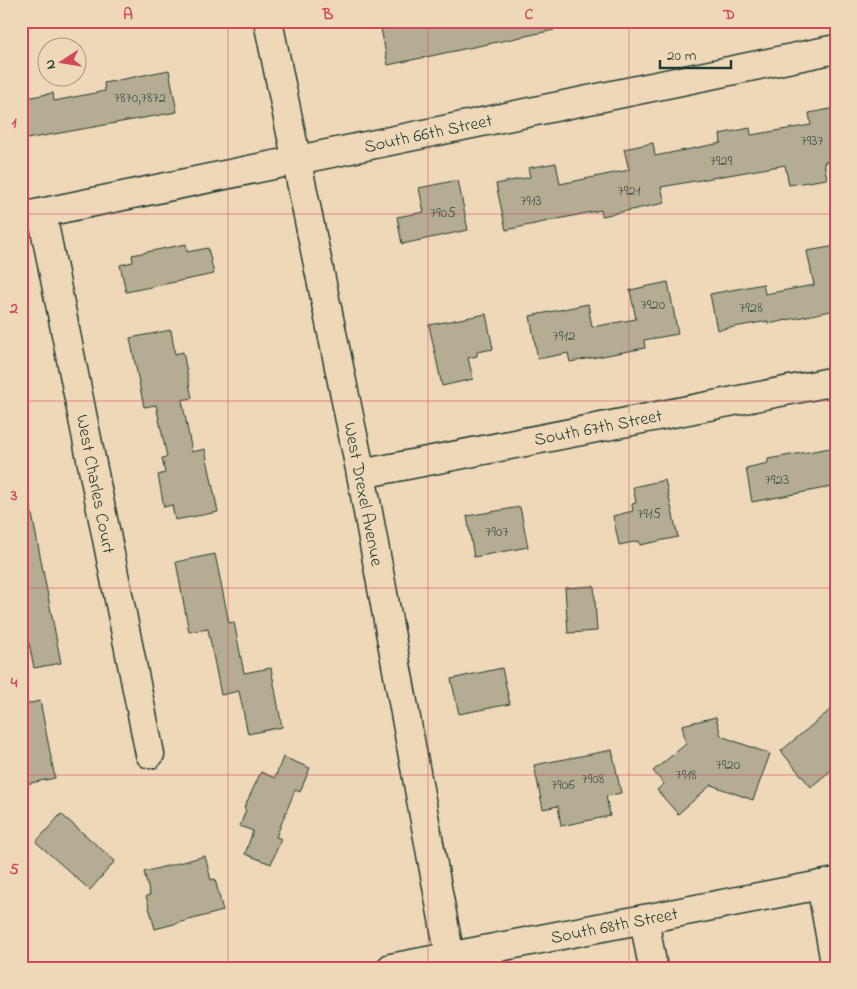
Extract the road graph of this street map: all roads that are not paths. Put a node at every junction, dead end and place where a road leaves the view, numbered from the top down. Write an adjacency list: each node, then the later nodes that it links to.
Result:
1 (268, 21): 3 (street, West Drexel Avenue)
2 (836, 48): 3 (street, South 66th Street)
3 (297, 160): 4 (street, South 66th Street); 6 (street, West Drexel Avenue)
4 (32, 216): 7 (street, West Charles Court)
5 (836, 381): 6 (street, South 67th Street)
6 (361, 474): 10 (street, West Drexel Avenue)
7 (150, 754)
8 (828, 883): 9 (street, South 68th Street); 13 (street)
9 (644, 919): 10 (street, South 68th Street); 12 (street)
10 (451, 962): 11 (street, South 68th Street)
11 (392, 968)
12 (652, 968)
13 (836, 968)

